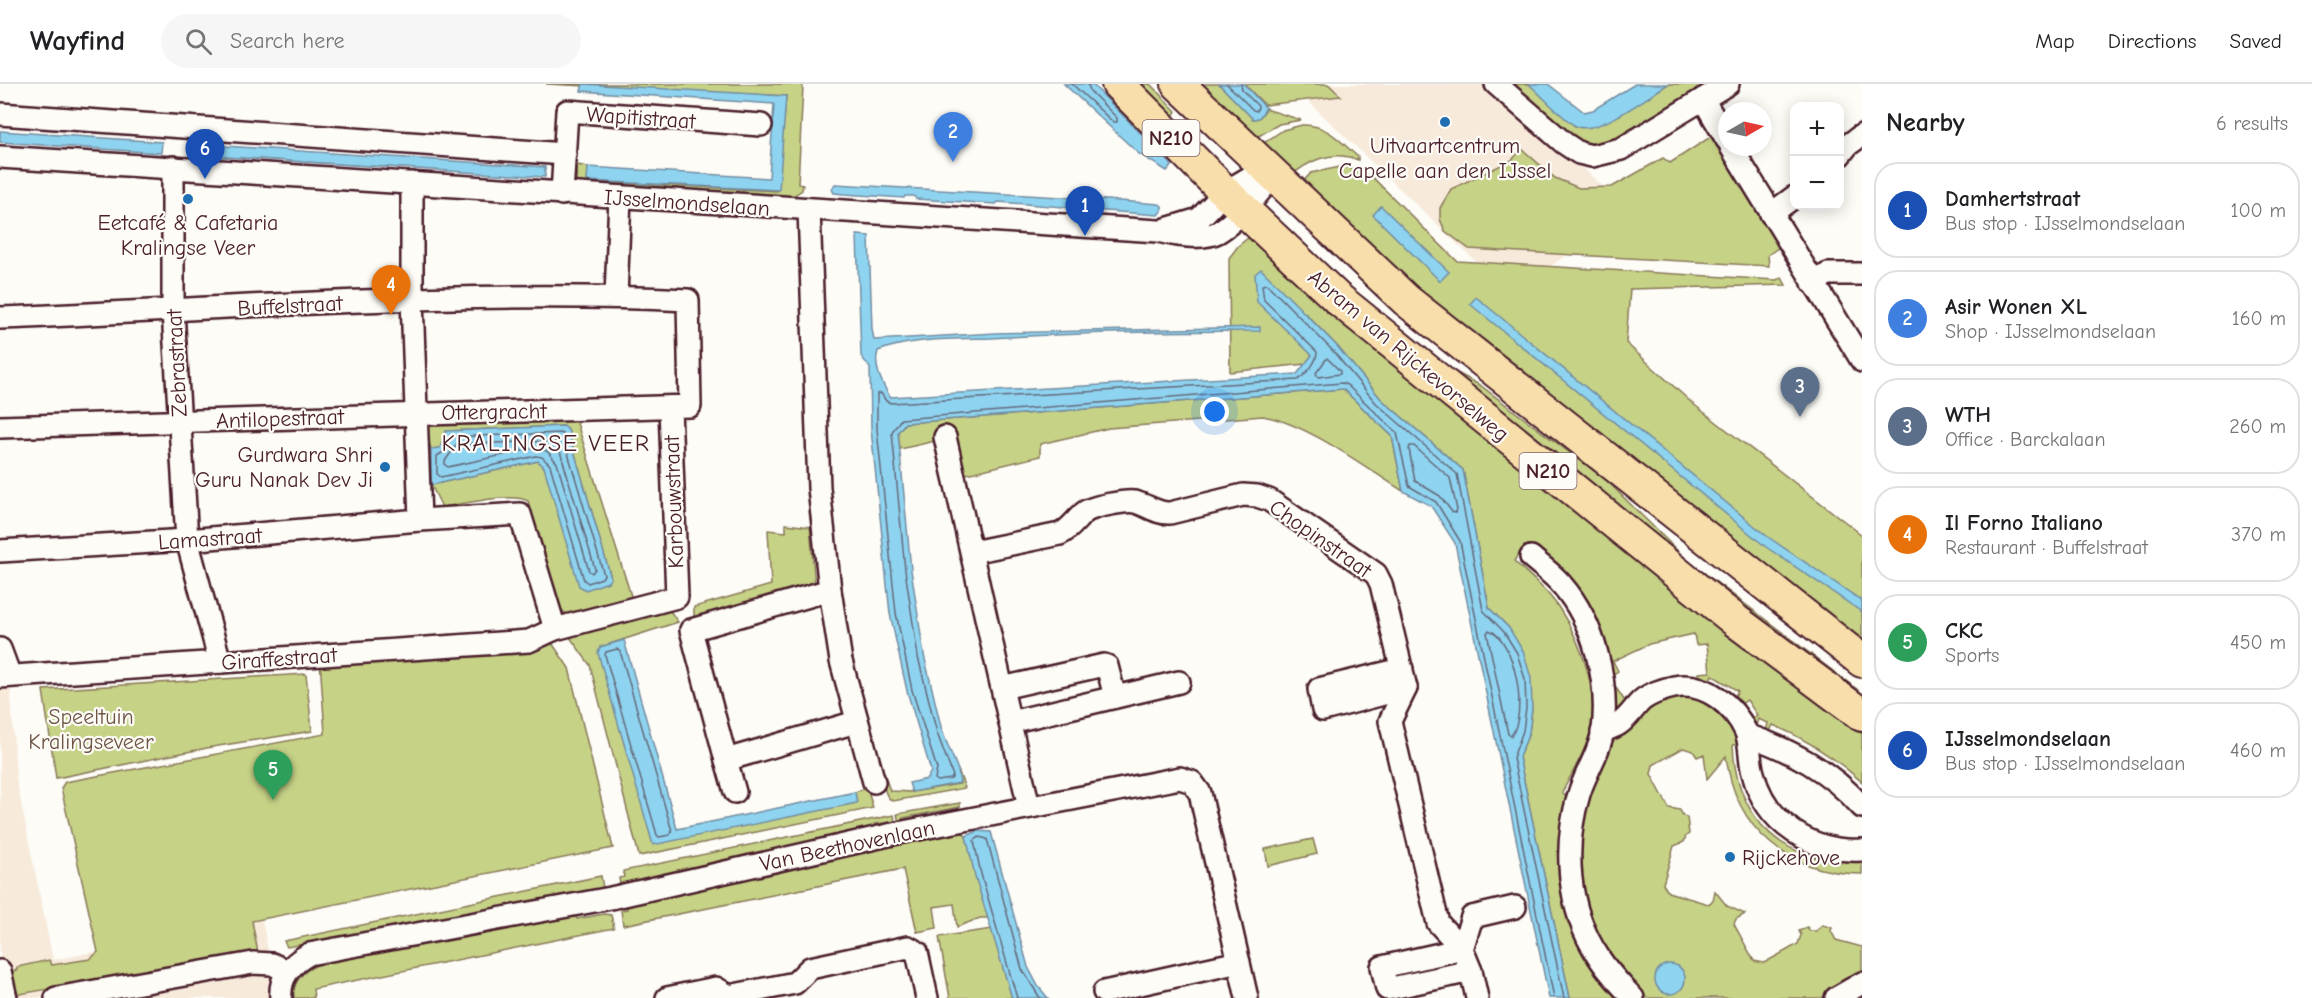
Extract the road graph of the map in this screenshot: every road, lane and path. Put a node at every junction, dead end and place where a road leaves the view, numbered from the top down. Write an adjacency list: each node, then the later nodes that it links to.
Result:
1 (1118, 84): 18 (highway, Abram van Rijckevorselweg / N210)
2 (1178, 84): 13 (highway, Abram van Rijckevorselweg / N210)
3 (1496, 84): 5 (street)
4 (1728, 84): 5 (street)
5 (1703, 99): 8 (street)
6 (0, 114): 9 (street)
7 (761, 125): 9 (street, Wapitistraat)
8 (1718, 125)
9 (565, 154): 15 (street, Wapitistraat)
10 (1736, 156): 20 (street)
11 (0, 157): 12 (street, IJsselmondselaan)
12 (173, 167): 14 (street, IJsselmondselaan); 26 (street, Zebrastraat)
13 (1274, 176): 18 (street, IJsselmondselaan); 42 (highway, Abram van Rijckevorselweg / N210)
14 (412, 183): 15 (street, IJsselmondselaan); 24 (street)
15 (562, 195): 16 (street, IJsselmondselaan)
16 (620, 198): 19 (street, IJsselmondselaan); 23 (street)
17 (1790, 200): 20 (street)
18 (1234, 201): 19 (street, IJsselmondselaan); 48 (highway, Abram van Rijckevorselweg / N210)
19 (809, 210): 39 (street)
20 (1771, 214): 22 (street)
21 (1862, 274): 22 (street)
22 (1813, 284): 28 (street)
23 (616, 297): 24 (street, Buffelstraat); 25 (street, Buffelstraat)
24 (412, 299): 26 (street, Buffelstraat); 30 (street)
25 (688, 300): 29 (street, Karbouwstraat)
26 (173, 311): 27 (street, Buffelstraat); 31 (street, Zebrastraat)
27 (0, 318)
28 (1862, 361)
29 (670, 407): 30 (street, Ottergracht); 40 (street, Karbouwstraat)
30 (416, 413): 31 (street, Antilopestraat); 34 (street, Ottergracht)
31 (179, 421): 32 (street, Antilopestraat); 35 (street, Zebrastraat)
32 (0, 427)
33 (945, 437): 37 (street)
34 (420, 520): 35 (street, Lamastraat); 40 (street)
35 (187, 540): 36 (street, Lamastraat); 43 (street, Zebrastraat)
36 (0, 551)
37 (972, 552): 46 (street); 60 (street, Chopinstraat)
38 (1531, 557): 51 (street)
39 (830, 590): 49 (street); 53 (street)
40 (555, 629): 43 (street, Giraffestraat)
41 (0, 649): 44 (street)
42 (1862, 661)
43 (220, 662): 44 (street, Giraffestraat)
44 (5, 676)
45 (1179, 682): 47 (street)
46 (1002, 688): 47 (street); 50 (street)
47 (1115, 697): 50 (street)
48 (1862, 716)
49 (856, 722): 53 (street); 54 (street)
50 (1010, 722): 56 (street)
51 (1602, 732): 52 (street); 74 (street)
52 (1747, 735): 57 (street); 58 (street)
53 (726, 760): 55 (street)
54 (874, 782)
55 (735, 792)
56 (1029, 807): 61 (street, Van Beethovenlaan); 63 (street, Van Beethovenlaan)
57 (1862, 807)
58 (1862, 850)
59 (1515, 907): 60 (street)
60 (1462, 948): 64 (street, Chopinstraat); 64 (street)
61 (1239, 962): 66 (street); 72 (street, Van Beethovenlaan)
62 (0, 971): 67 (street)
63 (287, 971): 68 (street); 69 (street)
64 (1471, 971): 73 (street, Chopinstraat)
65 (1862, 983): 75 (street)
66 (1111, 993)
67 (6, 998)
68 (56, 998)
69 (281, 998)
70 (667, 998): 71 (street)
71 (927, 998)
72 (1247, 998)
73 (1477, 998)
74 (1633, 998)
75 (1836, 998)

